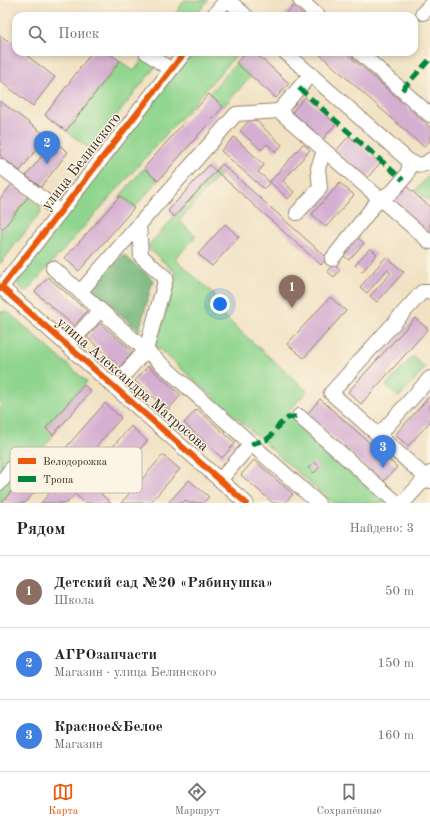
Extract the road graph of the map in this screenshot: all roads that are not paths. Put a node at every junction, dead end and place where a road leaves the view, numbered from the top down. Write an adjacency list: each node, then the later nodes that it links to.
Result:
1 (227, 0): 3 (street); 4 (street)
2 (300, 0): 5 (street)
3 (216, 12)
4 (241, 12)
5 (314, 12)
6 (152, 56): 10 (street)
7 (182, 56): 10 (street, улица Белинского)
8 (290, 56): 11 (street)
9 (363, 56): 13 (street)
10 (171, 70): 19 (street, улица Белинского)
11 (311, 74): 12 (street); 16 (street)
12 (278, 111): 14 (street); 21 (street)
13 (430, 115)
14 (324, 151): 18 (street); 20 (street)
15 (430, 160): 16 (street)
16 (409, 161): 18 (street)
17 (0, 166): 19 (street)
18 (380, 198): 22 (street); 23 (street)
19 (60, 212): 25 (street, улица Белинского)
20 (297, 213)
21 (139, 224): 26 (street); 30 (street)
22 (430, 242)
23 (332, 259)
24 (53, 268): 26 (street)
25 (1, 288): 29 (street, улица Александра Матросова)
26 (80, 292): 28 (street)
27 (430, 292): 34 (street)
28 (100, 310): 29 (street); 30 (street)
29 (68, 346): 32 (street, улица Александра Матросова)
30 (146, 350): 32 (street); 35 (street)
31 (430, 378): 34 (street)
32 (114, 386): 38 (street, улица Александра Матросова)
33 (299, 416): 42 (street)
34 (379, 435): 37 (street)
35 (252, 444): 38 (street); 41 (street)
36 (10, 472): 39 (street)
37 (429, 477): 43 (street)
38 (220, 480): 40 (street, улица Александра Матросова)
39 (0, 483)
40 (246, 503)
41 (318, 503)
42 (397, 503)
43 (403, 503)

